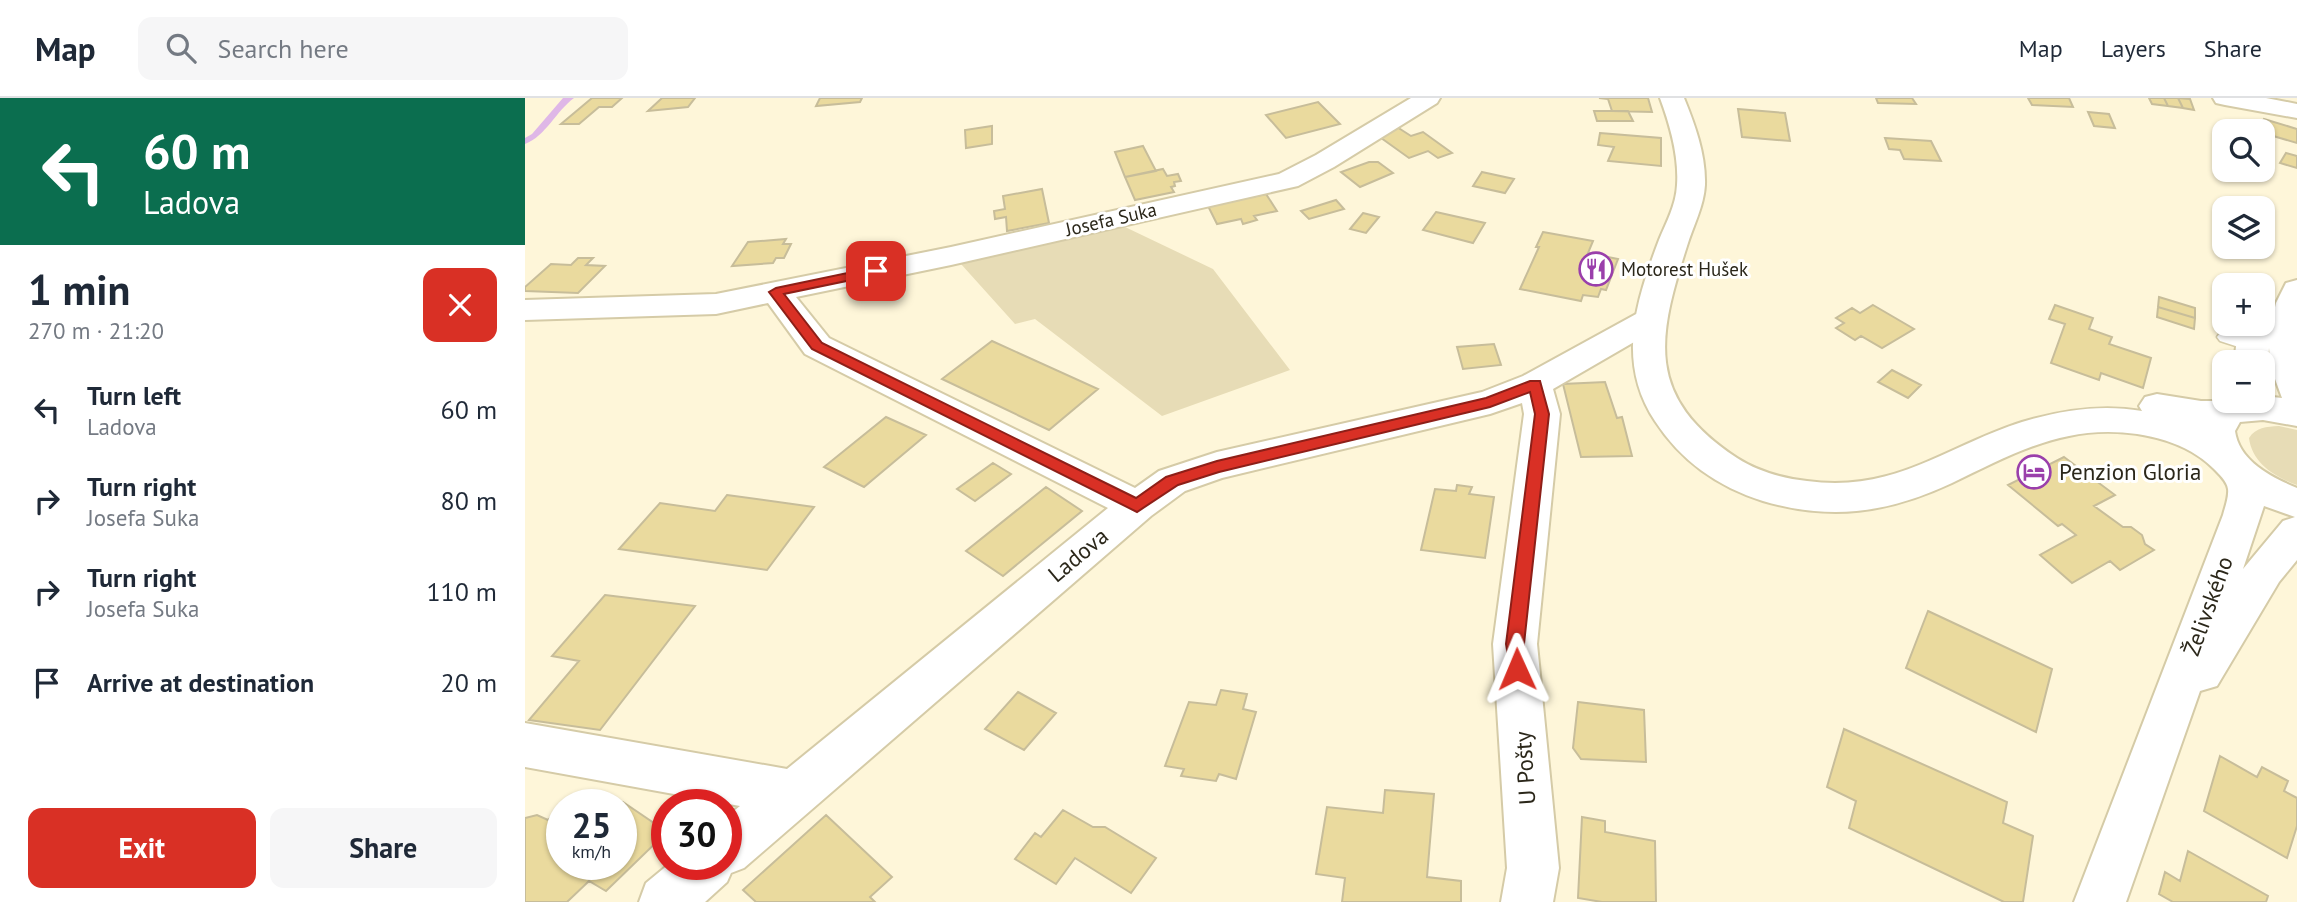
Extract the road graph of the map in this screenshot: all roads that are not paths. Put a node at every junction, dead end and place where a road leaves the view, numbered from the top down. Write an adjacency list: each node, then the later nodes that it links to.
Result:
1 (1428, 98): 8 (street, Josefa Suka)
2 (1672, 98): 10 (street)
3 (2225, 98): 4 (street)
4 (2297, 111)
5 (2297, 265): 6 (street)
6 (2275, 290)
7 (2297, 290): 12 (street)
8 (776, 292): 9 (street, Josefa Suka); 20 (street)
9 (525, 310)
10 (1649, 320): 11 (street, Ladova); 17 (street)
11 (1535, 384): 20 (street, Ladova); 28 (street, U Pošty)
12 (2297, 394)
13 (2275, 410): 16 (street)
14 (2212, 412): 17 (street)
15 (2231, 413): 18 (street, Želivského)
16 (2297, 414)
17 (2011, 441): 18 (street)
18 (2235, 467): 19 (street); 22 (street, Želivského)
19 (2297, 503)
20 (1137, 506): 24 (street, Ladova)
21 (2297, 532): 22 (street, Želivského)
22 (2160, 740): 29 (street, Želivského)
23 (525, 745): 24 (street)
24 (793, 793): 25 (street, Ladova)
25 (742, 836)
26 (690, 880): 27 (street)
27 (665, 902)
28 (1527, 902)
29 (2100, 902)

